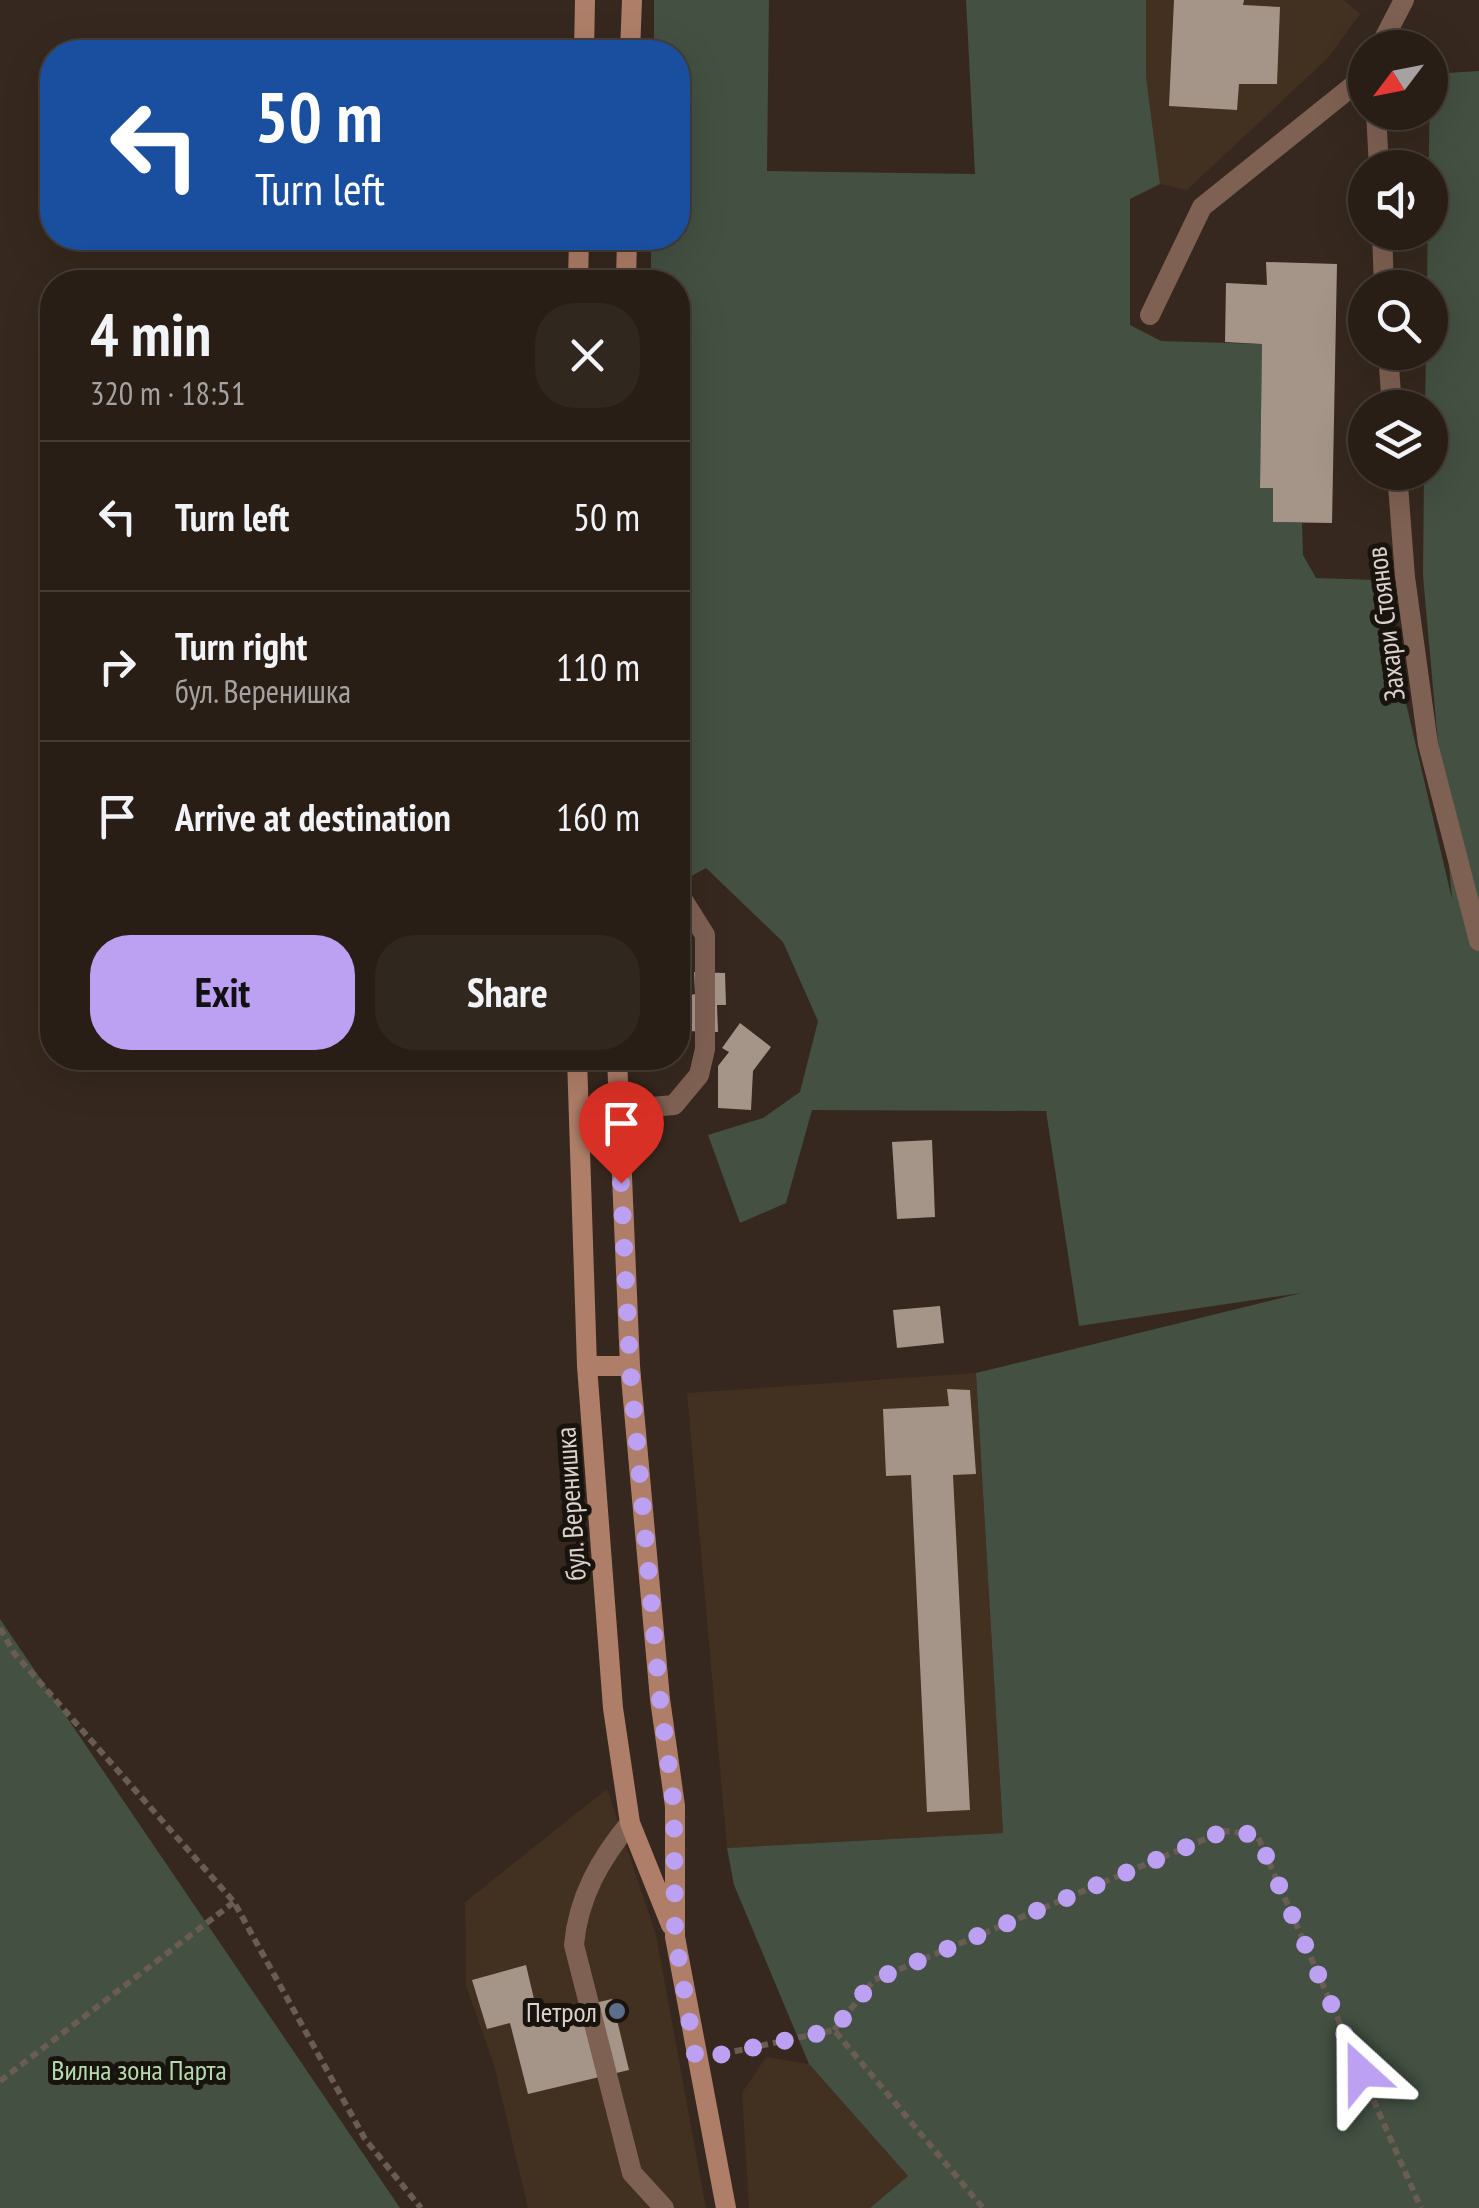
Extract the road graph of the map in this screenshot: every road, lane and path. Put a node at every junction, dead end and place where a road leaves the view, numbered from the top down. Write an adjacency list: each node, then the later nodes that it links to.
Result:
1 (585, 0): 5 (main road)
2 (632, 0): 6 (main road)
3 (1404, 0): 4 (street)
4 (1388, 30)
5 (584, 40)
6 (630, 40)
7 (1348, 90): 8 (street)
8 (1150, 315)
9 (1398, 490): 11 (street, Захари Стоянов)
10 (690, 911): 14 (street)
11 (1479, 941)
12 (577, 1070): 15 (main road, бул. Веренишка)
13 (617, 1070): 14 (main road, бул. Веренишка)
14 (618, 1110): 16 (main road, бул. Веренишка)
15 (587, 1366): 16 (main road); 18 (main road, бул. Веренишка)
16 (630, 1366): 20 (main road, бул. Веренишка)
17 (0, 1628): 19 (path)
18 (630, 1823): 20 (main road, бул. Веренишка); 25 (street)
19 (234, 1902): 23 (path); 24 (path)
20 (675, 1936): 22 (main road, бул. Веренишка)
21 (834, 2030): 22 (path); 27 (path); 28 (path)
22 (696, 2060): 26 (main road, бул. Веренишка)
23 (0, 2082)
24 (420, 2208)
25 (664, 2208)
26 (726, 2208)
27 (984, 2208)
28 (1420, 2208)

